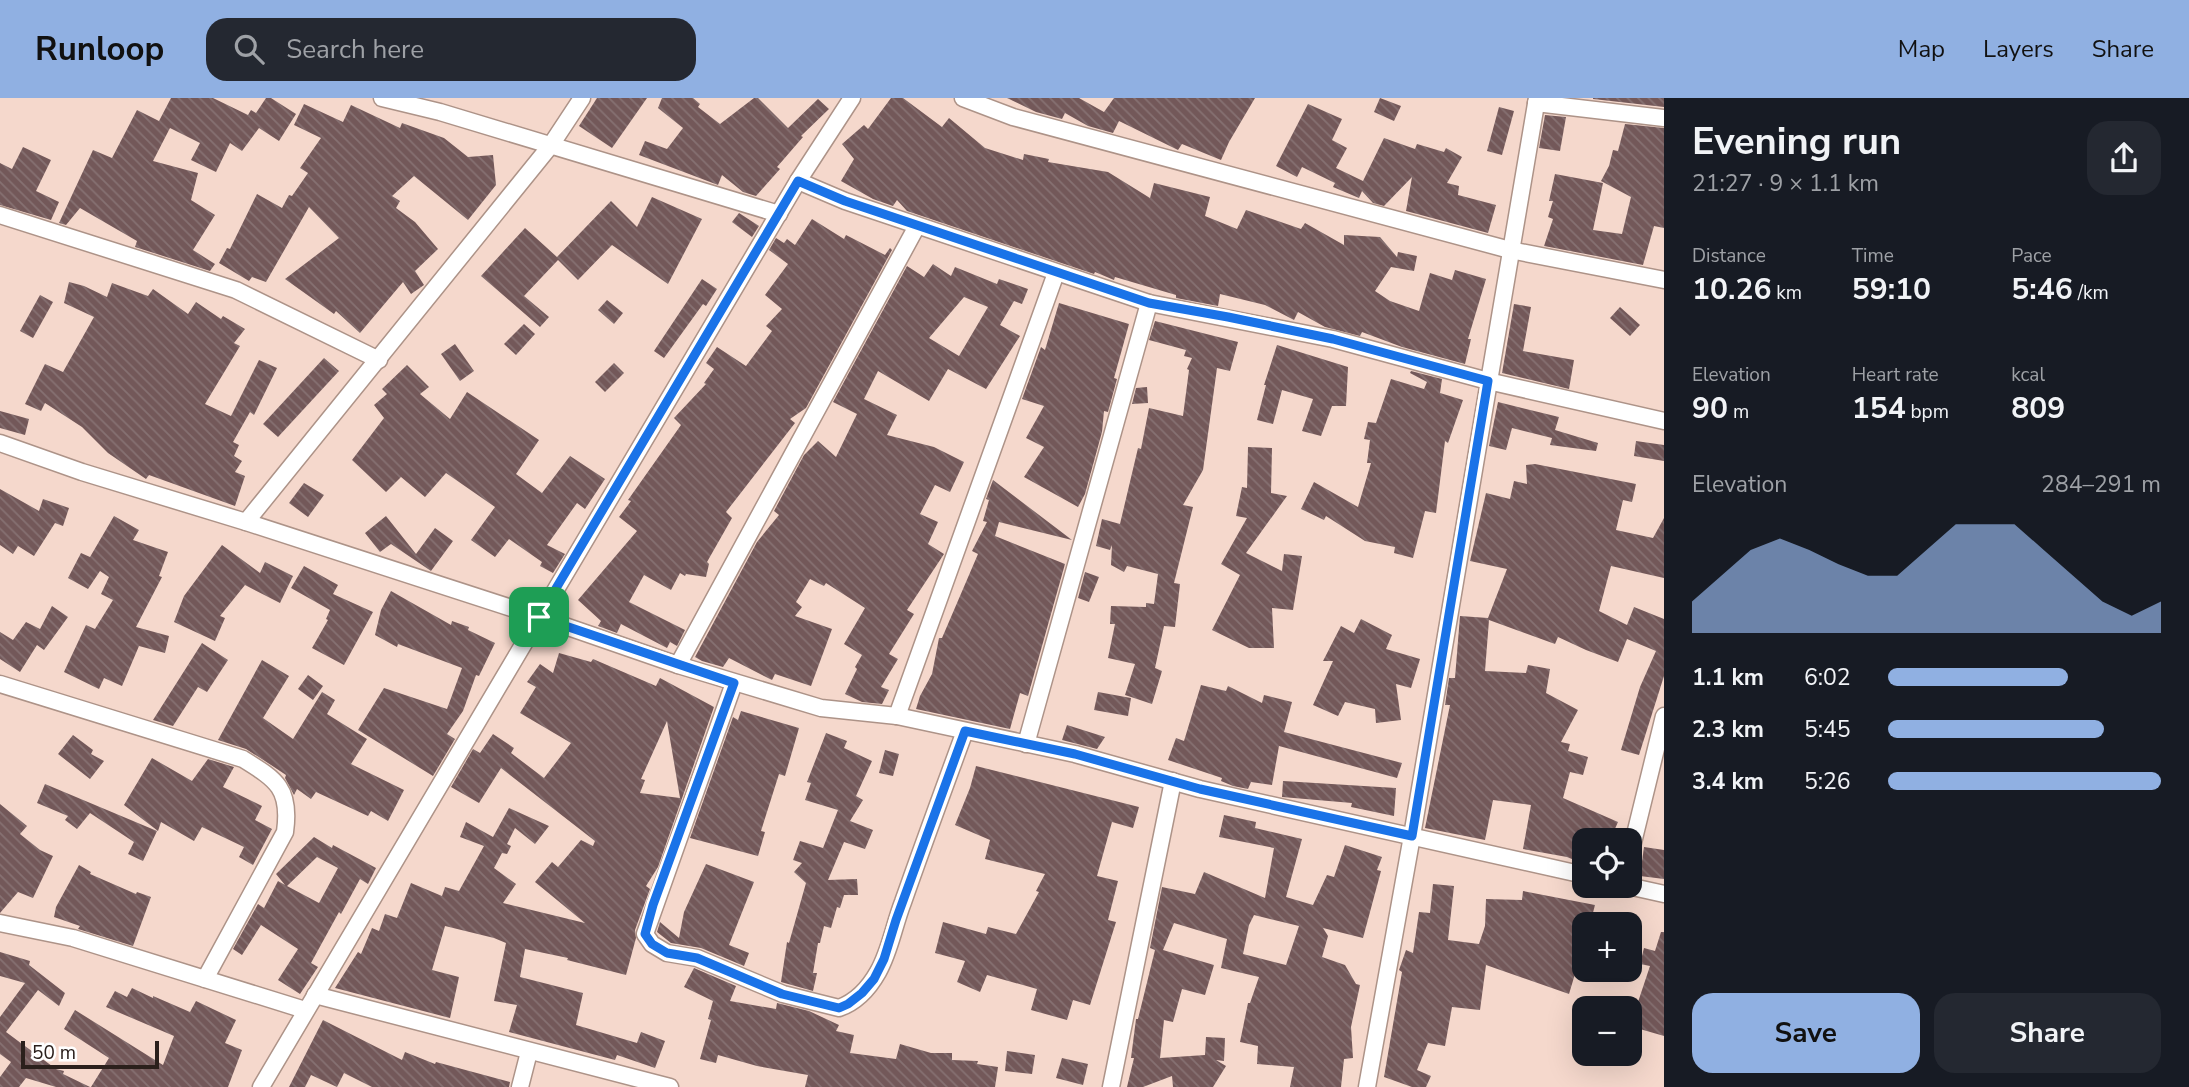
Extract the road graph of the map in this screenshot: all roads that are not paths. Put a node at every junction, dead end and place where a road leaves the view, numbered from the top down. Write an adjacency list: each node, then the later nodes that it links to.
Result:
1 (382, 98): 6 (street)
2 (582, 98): 8 (street)
3 (852, 98): 9 (street)
4 (963, 98): 13 (street)
5 (1536, 101): 7 (street); 13 (street)
6 (443, 105): 8 (street)
7 (1664, 118)
8 (551, 145): 10 (street); 17 (street)
9 (798, 181): 10 (street); 12 (street)
10 (779, 214): 22 (street)
11 (0, 215): 17 (street)
12 (917, 226): 14 (street); 23 (street)
13 (1510, 250): 15 (street); 18 (street)
14 (1056, 273): 16 (street); 26 (street)
15 (1664, 280)
16 (1149, 303): 18 (street); 29 (street)
17 (379, 360): 21 (street)
18 (1488, 381): 19 (street); 32 (street)
19 (1664, 421)
20 (0, 443): 21 (street)
21 (246, 522): 22 (street)
22 (539, 617): 23 (street); 38 (street)
23 (678, 664): 24 (street)
24 (734, 683): 26 (street); 28 (street)
25 (0, 684): 37 (street)
26 (897, 716): 28 (street)
27 (1664, 716): 31 (street)
28 (965, 731): 29 (street)
29 (1026, 744): 30 (street)
30 (1173, 781): 32 (street); 44 (street)
31 (1637, 828)
32 (1412, 836): 33 (street); 45 (street)
33 (1572, 872)
34 (1642, 889): 35 (street)
35 (1664, 894)
36 (0, 923): 37 (street)
37 (205, 979): 39 (street)
38 (315, 995): 39 (street); 40 (street)
39 (305, 1010): 41 (street)
40 (529, 1052): 42 (street); 43 (street)
41 (261, 1087)
42 (520, 1087)
43 (670, 1087)
44 (1111, 1087)
45 (1367, 1087)

